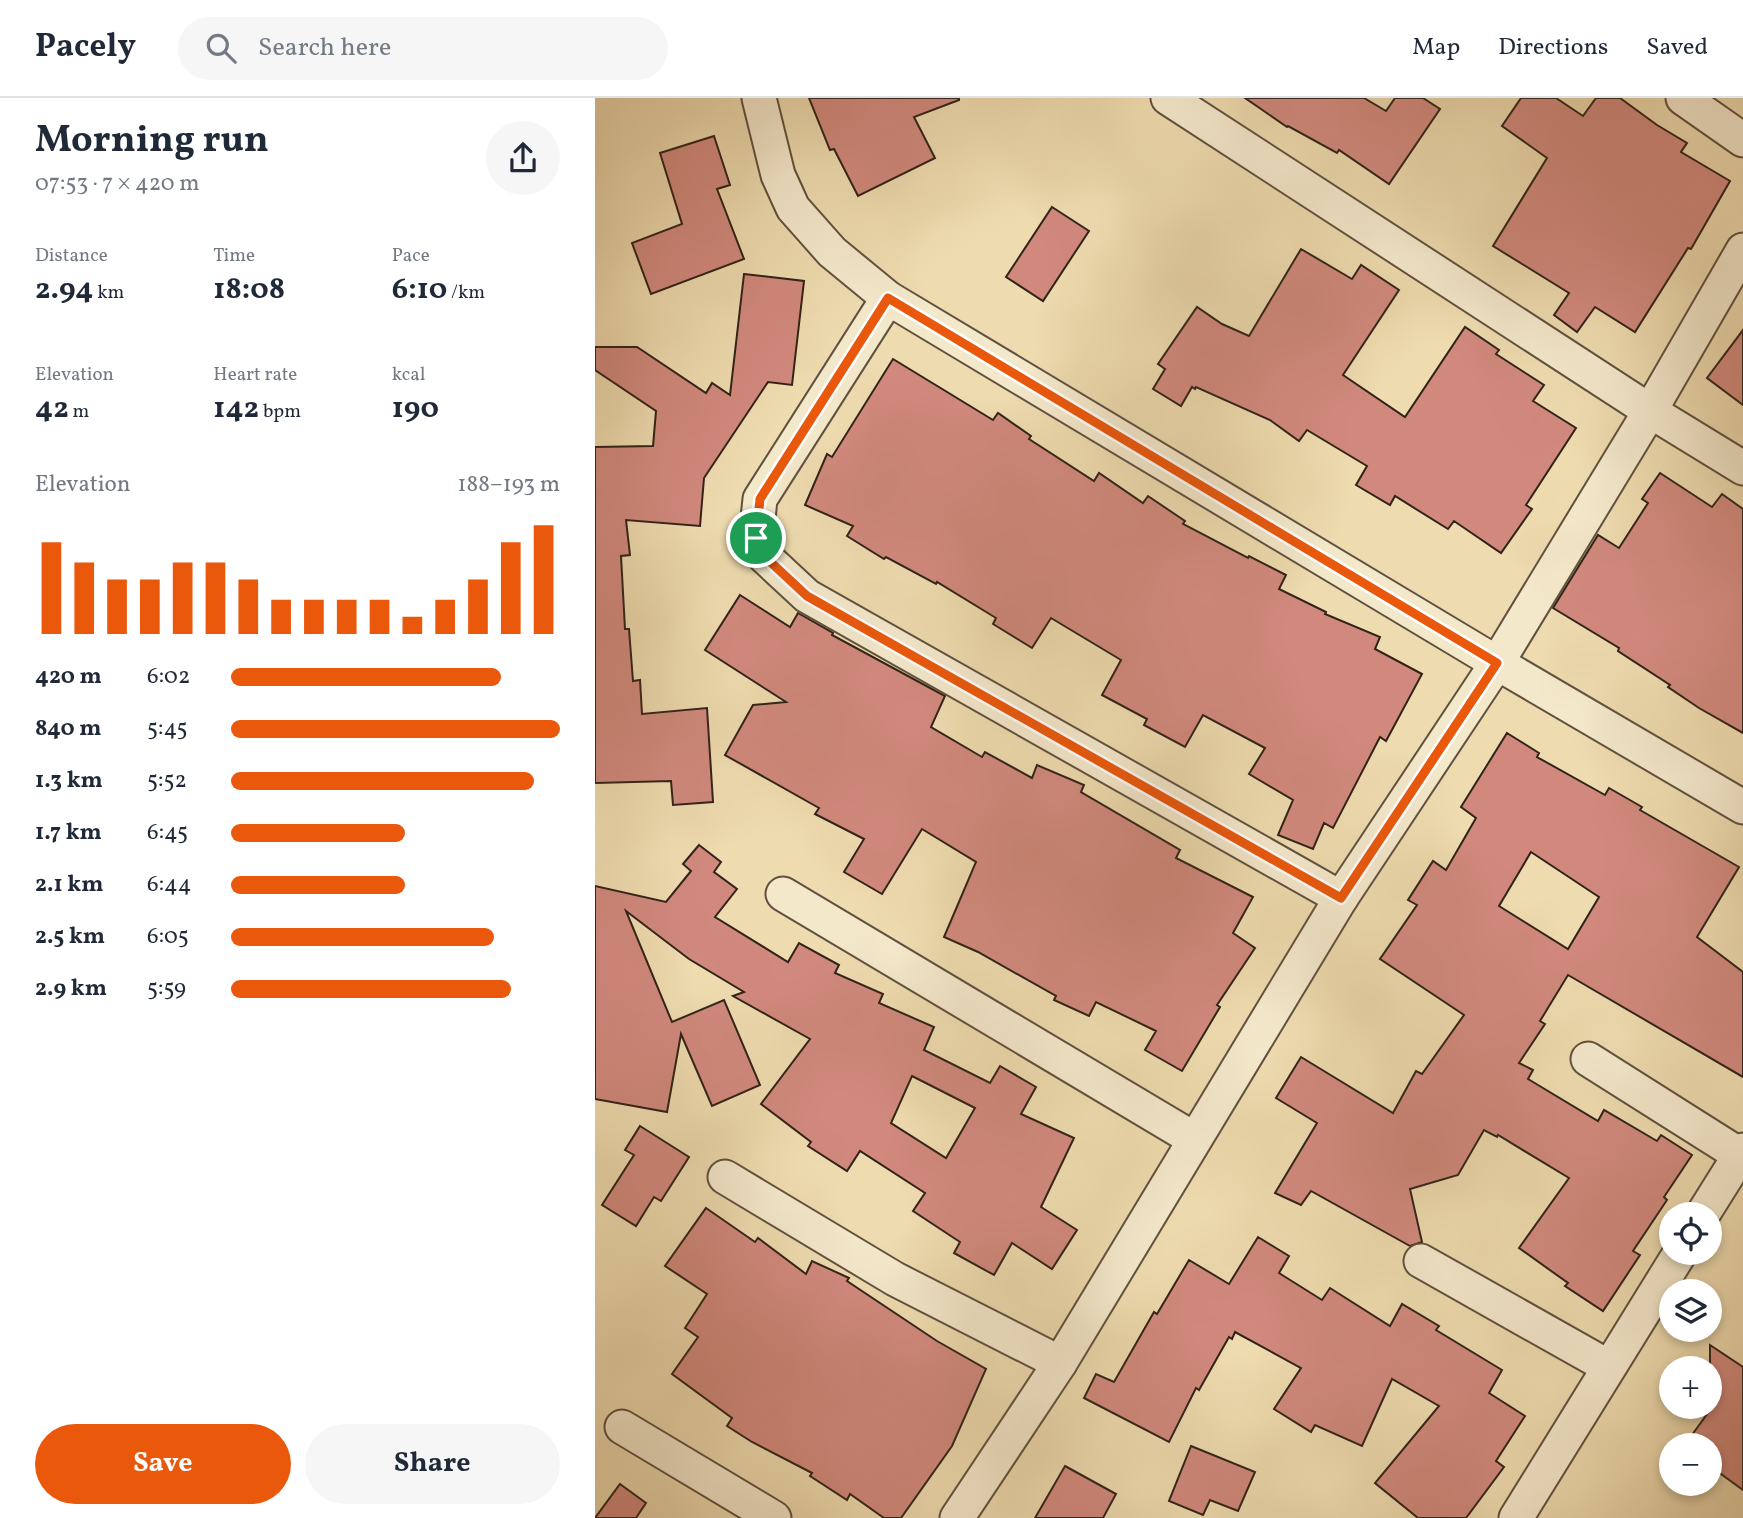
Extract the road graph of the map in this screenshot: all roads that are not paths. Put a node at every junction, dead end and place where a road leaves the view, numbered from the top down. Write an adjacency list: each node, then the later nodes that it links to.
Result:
1 (759, 98): 6 (street)
2 (1168, 98): 7 (street)
3 (1683, 98): 4 (street)
4 (1743, 140)
5 (1743, 250): 7 (street)
6 (888, 298): 9 (street); 12 (street)
7 (1650, 411): 8 (street); 9 (street)
8 (1743, 468)
9 (1497, 663): 10 (street); 12 (street)
10 (1743, 807)
11 (783, 894): 14 (street)
12 (1341, 898): 14 (street)
13 (1588, 1059): 15 (street)
14 (1194, 1139): 20 (street)
15 (1742, 1153): 17 (street)
16 (725, 1177): 20 (street)
17 (1711, 1202)
18 (1421, 1261): 21 (street)
19 (1673, 1265): 21 (street)
20 (1060, 1363): 24 (street)
21 (1609, 1367): 25 (street)
22 (622, 1427): 23 (street)
23 (774, 1518)
24 (957, 1518)
25 (1516, 1518)

